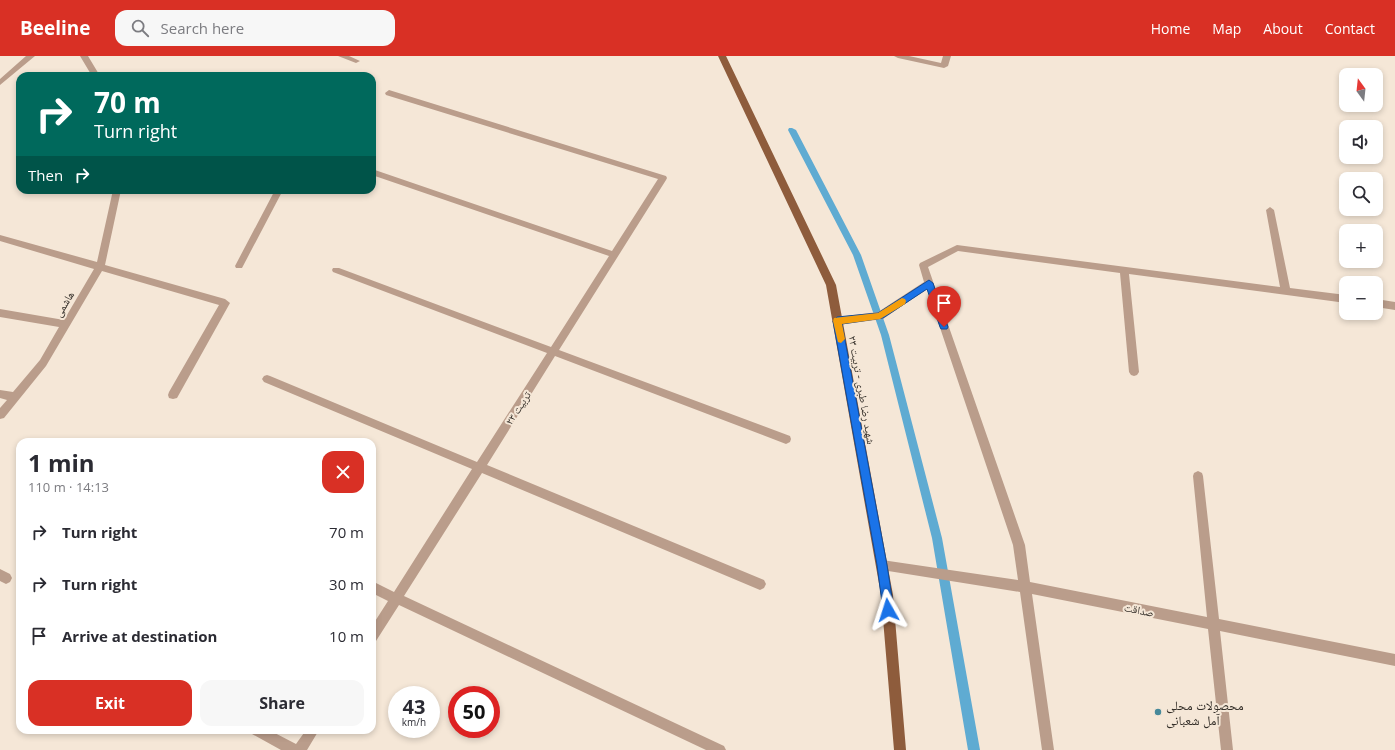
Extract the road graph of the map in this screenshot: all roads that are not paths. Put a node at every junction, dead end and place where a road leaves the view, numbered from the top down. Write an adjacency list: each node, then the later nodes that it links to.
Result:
1 (32, 56): 9 (street)
2 (84, 56): 8 (street)
3 (342, 56): 7 (street)
4 (722, 56): 27 (main road, شهید رضا طبری - تربیت ۲۳)
5 (898, 56): 6 (street)
6 (948, 56)
7 (356, 61)
8 (94, 72)
9 (0, 83)
10 (389, 92): 16 (street, تربیت ۲۳)
11 (376, 173): 16 (street)
12 (116, 194): 17 (street, هاشمی)
13 (277, 194): 18 (street)
14 (1270, 210): 22 (street)
15 (0, 238): 17 (street)
16 (615, 255): 29 (street, تربیت ۲۳)
17 (100, 266): 28 (street, هاشمی); 33 (street)
18 (240, 266)
19 (336, 270): 29 (street)
20 (1124, 270): 21 (street); 22 (street); 30 (street)
21 (929, 283): 27 (street); 41 (street)
22 (1286, 292): 23 (street)
23 (1339, 298)
24 (1383, 304): 25 (street)
25 (1395, 306)
26 (0, 313): 28 (street)
27 (837, 321): 39 (main road, شهید رضا طبری - تربیت ۲۳)
28 (66, 324): 34 (street, هاشمی)
29 (553, 352): 36 (street); 37 (street, تربیت ۲۳)
30 (1134, 372)
31 (267, 379): 37 (street)
32 (0, 394): 34 (street)
33 (173, 395)
34 (14, 397): 35 (street, هاشمی)
35 (0, 415)
36 (786, 439)
37 (480, 468): 40 (street); 43 (street, تربیت ۲۳)
38 (1198, 476): 44 (street)
39 (882, 565): 41 (street, صداقت); 52 (main road, شهید رضا طبری - تربیت ۲۳)
40 (760, 584)
41 (1025, 587): 44 (street, صداقت); 53 (street)
42 (376, 589): 43 (street)
43 (396, 598): 45 (street, تربیت ۲۳); 51 (street)
44 (1215, 624): 46 (street, صداقت); 54 (street)
45 (376, 630)
46 (1395, 660)
47 (264, 734): 49 (street)
48 (310, 734): 50 (street)
49 (294, 750)
50 (300, 750)
51 (720, 750)
52 (900, 750)
53 (1048, 750)
54 (1228, 750)

